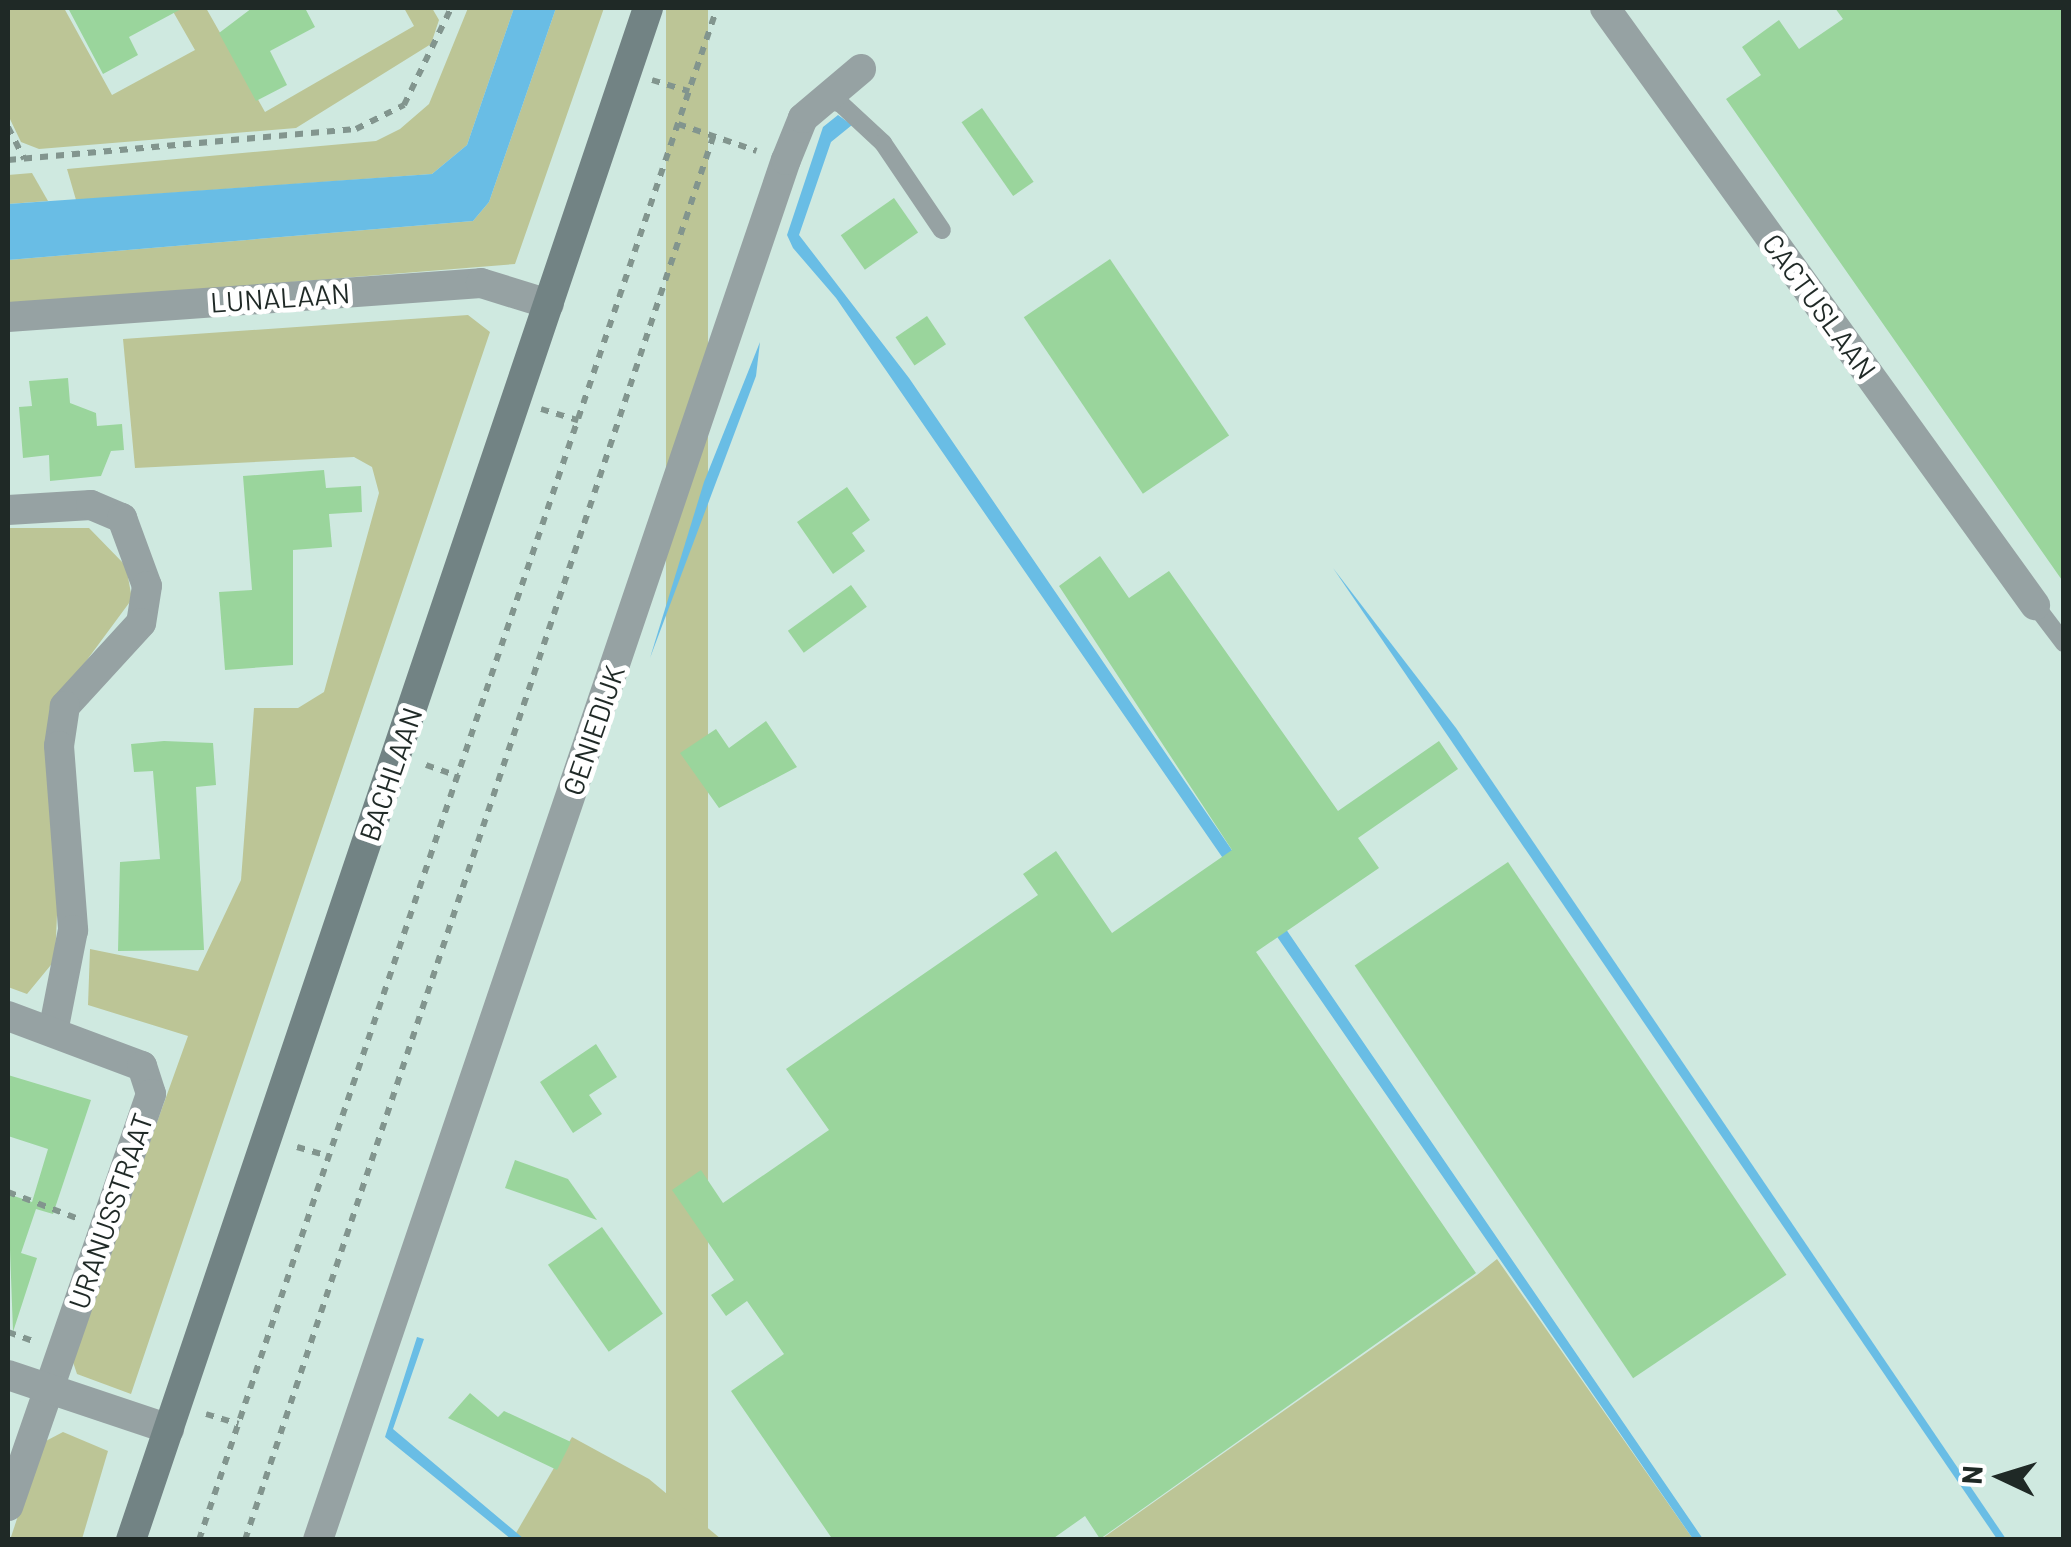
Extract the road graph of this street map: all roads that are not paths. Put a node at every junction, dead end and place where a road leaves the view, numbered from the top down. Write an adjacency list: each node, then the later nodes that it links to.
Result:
1 (648, 8): 6 (main road, BACHLAAN)
2 (1605, 8): 9 (street, CACTUSLAAN)
3 (861, 69): 4 (street, GENIEDIJK)
4 (824, 100): 5 (lane); 18 (street, GENIEDIJK)
5 (942, 230)
6 (549, 304): 7 (street, LUNALAAN); 15 (main road, BACHLAAN)
7 (8, 317)
8 (8, 510): 12 (street)
9 (2035, 605): 10 (lane)
10 (2064, 643)
11 (8, 1016): 12 (street, URANUSSTRAAT)
12 (53, 1032): 14 (street, URANUSSTRAAT)
13 (8, 1375): 14 (street)
14 (48, 1388): 15 (street); 16 (street, URANUSSTRAAT)
15 (170, 1429): 17 (main road, BACHLAAN)
16 (8, 1506)
17 (130, 1540)
18 (318, 1540)

